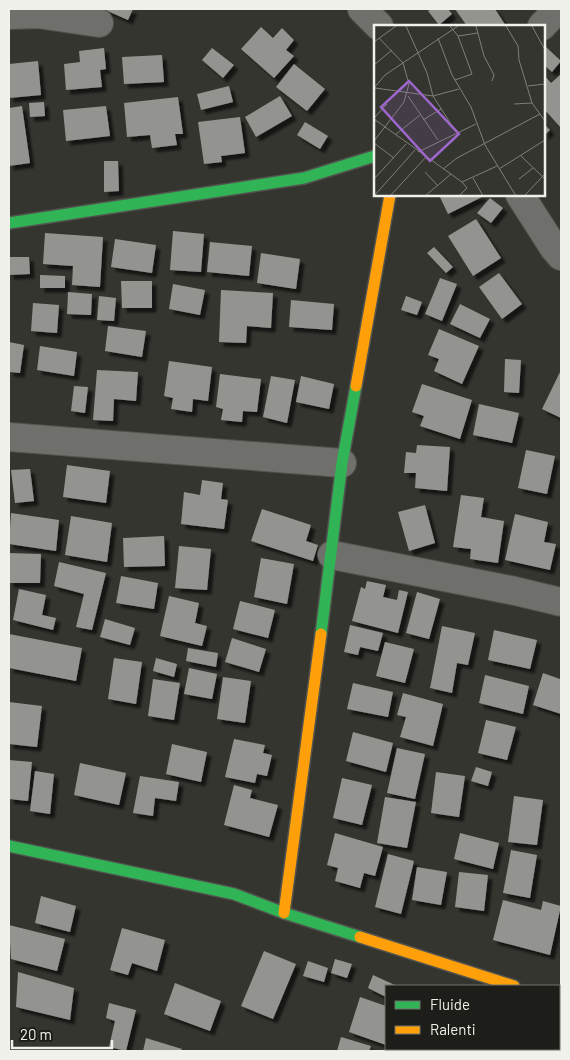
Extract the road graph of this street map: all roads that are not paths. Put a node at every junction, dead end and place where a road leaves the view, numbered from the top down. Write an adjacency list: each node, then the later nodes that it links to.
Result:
1 (362, 9): 5 (street)
2 (558, 9): 6 (street)
3 (9, 15): 4 (street)
4 (99, 23)
5 (378, 25)
6 (543, 25)
7 (374, 156): 10 (street)
8 (390, 196): 13 (street)
9 (521, 196): 11 (street)
10 (9, 223)
11 (561, 256)
12 (9, 437): 13 (street)
13 (342, 462): 14 (street)
14 (332, 555): 15 (street); 17 (street)
15 (561, 602)
16 (9, 846): 17 (street)
17 (284, 913): 18 (street)
18 (511, 985)

